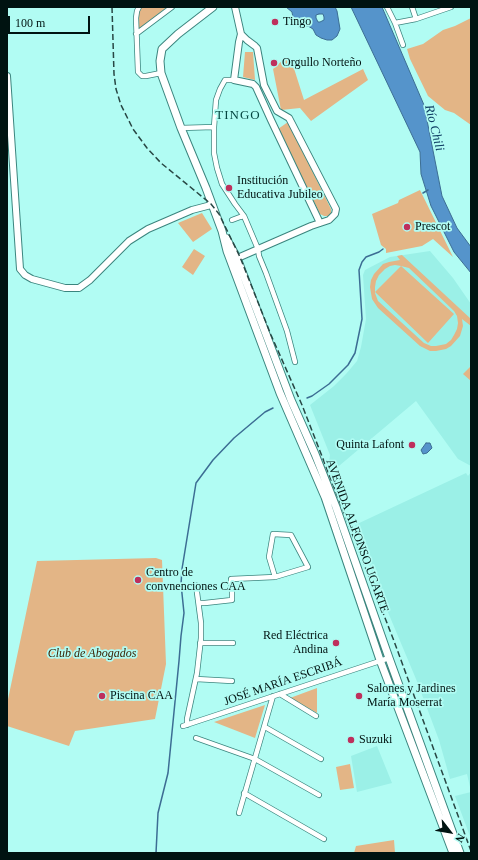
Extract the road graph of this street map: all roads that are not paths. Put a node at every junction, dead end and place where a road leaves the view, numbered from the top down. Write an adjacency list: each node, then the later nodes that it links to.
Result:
1 (139, 7): 10 (street)
2 (172, 7): 10 (street)
3 (213, 7): 13 (main road, AVENIDA ALFONSO UGARTE)
4 (235, 7): 11 (street)
5 (387, 7): 9 (street)
6 (412, 7): 8 (street)
7 (451, 7): 8 (street)
8 (416, 19): 9 (street)
9 (394, 23): 12 (street)
10 (136, 34): 13 (street)
11 (241, 34): 15 (street); 16 (street)
12 (403, 46)
13 (161, 73): 20 (main road, AVENIDA ALFONSO UGARTE)
14 (7, 76): 22 (street)
15 (234, 80): 17 (street); 21 (street)
16 (264, 85): 17 (street); 18 (street)
17 (256, 87): 19 (street)
18 (280, 113): 19 (street); 25 (street)
19 (270, 120): 25 (street)
20 (181, 128): 21 (street); 22 (main road, AVENIDA ALFONSO UGARTE)
21 (214, 128): 23 (street)
22 (211, 205): 27 (main road, AVENIDA ALFONSO UGARTE)
23 (244, 216): 24 (street); 26 (street)
24 (232, 220)
25 (320, 223): 26 (street)
26 (258, 249): 27 (street); 28 (street)
27 (234, 259): 34 (main road, AVENIDA ALFONSO UGARTE); 35 (main road, AVENIDA ALFONSO UGARTE)
28 (295, 362)
29 (275, 577): 29 (street); 31 (street)
30 (196, 585): 31 (street)
31 (199, 603): 32 (street)
32 (200, 643): 33 (street); 36 (street)
33 (233, 643)
34 (389, 658): 35 (street, JOSÉ MARÍA ESCRIBÁ); 50 (main road, AVENIDA ALFONSO UGARTE)
35 (380, 660): 38 (street, JOSÉ MARÍA ESCRIBÁ); 49 (main road, AVENIDA ALFONSO UGARTE)
36 (196, 679): 37 (street); 39 (street, JOSÉ MARÍA ESCRIBÁ)
37 (232, 681)
38 (280, 694): 39 (street, JOSÉ MARÍA ESCRIBÁ); 40 (street)
39 (273, 696): 41 (street)
40 (316, 716)
41 (264, 727): 43 (street); 44 (street)
42 (196, 738): 43 (street)
43 (255, 759): 45 (street); 46 (street)
44 (321, 759)
45 (244, 793): 47 (street); 48 (street)
46 (319, 795)
47 (239, 813)
48 (324, 839)
49 (453, 853)
50 (460, 853)

